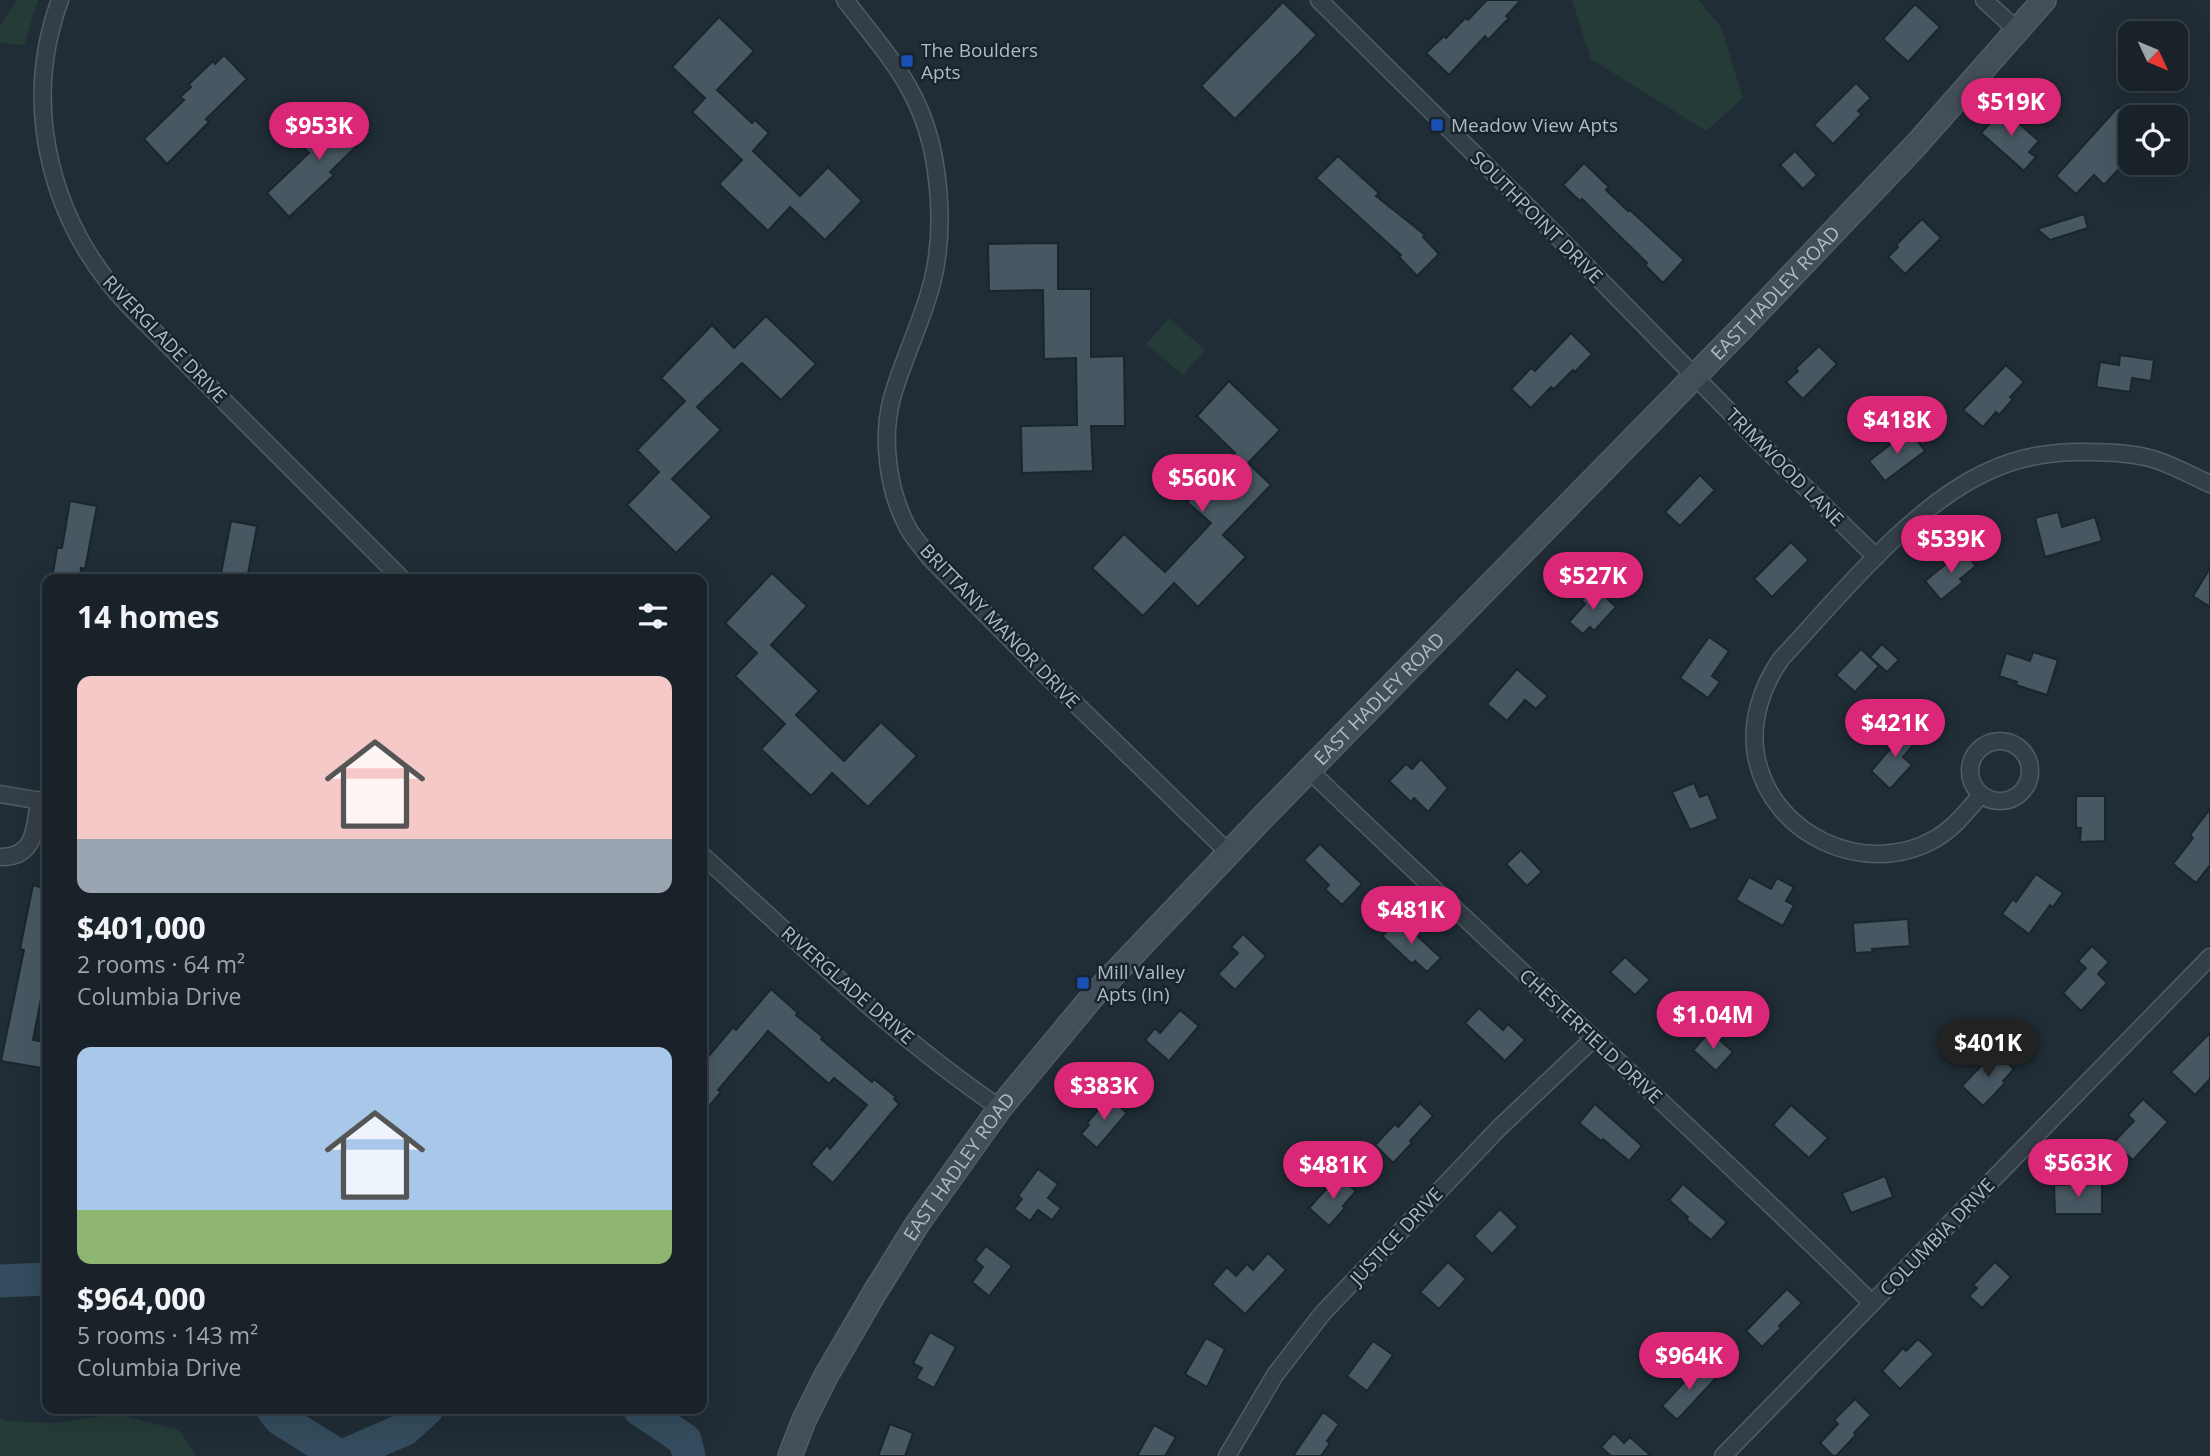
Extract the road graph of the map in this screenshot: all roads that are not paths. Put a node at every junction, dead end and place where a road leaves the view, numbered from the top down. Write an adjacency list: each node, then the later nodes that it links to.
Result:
1 (60, 0): 10 (street, RIVERGLADE DRIVE)
2 (845, 0): 16 (street, BRITTANY MANOR DRIVE)
3 (1319, 0): 7 (street, SOUTHPOINT DRIVE)
4 (1984, 0): 6 (street)
5 (2044, 0): 6 (street, EAST HADLEY ROAD)
6 (2018, 31): 7 (street, EAST HADLEY ROAD)
7 (1694, 376): 9 (street, TRIMWOOD LANE); 11 (street, EAST HADLEY ROAD)
8 (2210, 484): 9 (street)
9 (1877, 557): 13 (street)
10 (397, 574)
11 (1309, 770): 16 (street, EAST HADLEY ROAD); 20 (street, CHESTERFIELD DRIVE)
12 (0, 794): 14 (street)
13 (1981, 795)
14 (42, 801)
15 (42, 805): 17 (street)
16 (1228, 853): 21 (street, EAST HADLEY ROAD)
17 (0, 857)
18 (707, 859): 21 (street, RIVERGLADE DRIVE)
19 (2210, 957): 22 (street, COLUMBIA DRIVE)
20 (1593, 1040): 22 (street, CHESTERFIELD DRIVE); 25 (street, JUSTICE DRIVE)
21 (1000, 1108): 24 (street, EAST HADLEY ROAD)
22 (1872, 1303): 23 (street, COLUMBIA DRIVE)
23 (1726, 1455)
24 (790, 1456)
25 (1227, 1456)

